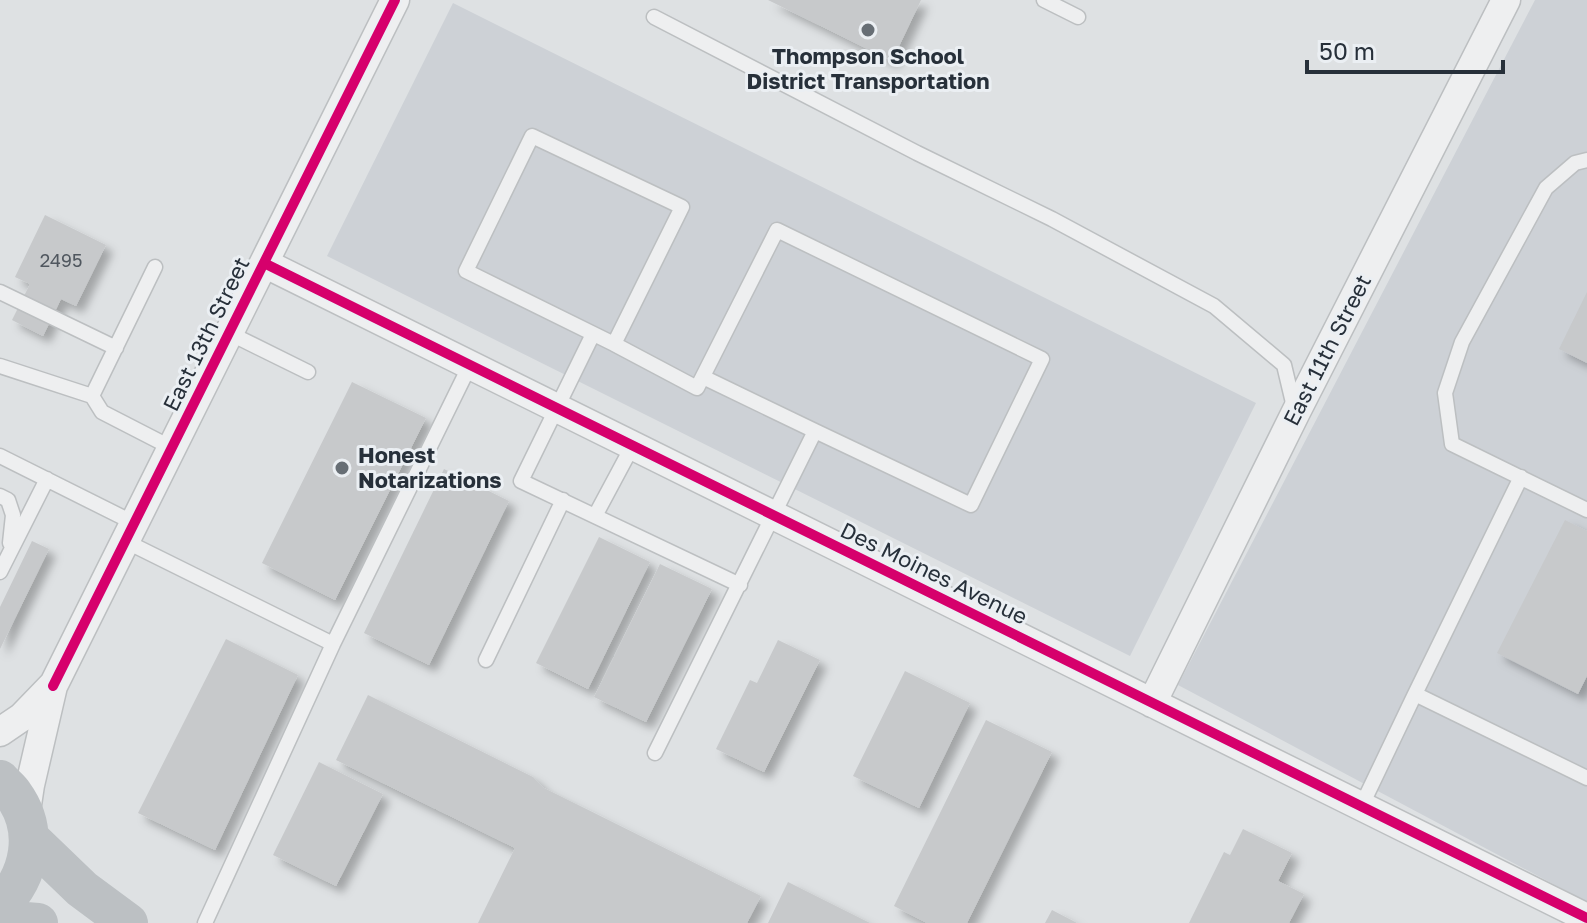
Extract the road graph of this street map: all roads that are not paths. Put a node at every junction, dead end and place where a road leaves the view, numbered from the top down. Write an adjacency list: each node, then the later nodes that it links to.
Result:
1 (395, 0): 7 (street, East 13th Street)
2 (1044, 0): 5 (lane)
3 (1506, 0): 20 (street, East 11th Street)
4 (654, 17): 20 (lane)
5 (1078, 17)
6 (1587, 160): 25 (lane)
7 (264, 263): 10 (street, East 13th Street); 14 (street, Des Moines Avenue)
8 (155, 267): 13 (lane)
9 (0, 292): 13 (lane)
10 (229, 333): 16 (lane); 23 (street, East 13th Street)
11 (593, 334): 12 (lane); 12 (lane); 19 (lane)
12 (614, 344): 17 (lane)
13 (116, 348): 18 (lane)
14 (470, 365): 19 (street, Des Moines Avenue); 36 (lane)
15 (0, 366): 18 (lane)
16 (308, 372)
17 (703, 377): 21 (lane); 21 (lane)
18 (92, 396): 23 (lane)
19 (557, 408): 22 (street, Des Moines Avenue); 28 (lane)
20 (1296, 412): 40 (street, East 11th Street)
21 (815, 431): 30 (lane)
22 (633, 445): 30 (street, Des Moines Avenue); 31 (lane)
23 (172, 448): 32 (street, East 13th Street)
24 (0, 456): 26 (lane)
25 (1521, 477): 29 (lane); 39 (lane)
26 (47, 479): 32 (lane); 33 (lane)
27 (0, 496): 33 (lane)
28 (563, 500): 31 (lane); 37 (lane)
29 (1587, 510)
30 (773, 515): 35 (lane); 40 (street, Des Moines Avenue)
31 (595, 516): 35 (lane)
32 (130, 532): 36 (lane); 38 (street, East 13th Street)
33 (8, 555): 34 (lane)
34 (0, 572)
35 (740, 585): 42 (lane)
36 (333, 644): 52 (lane)
37 (486, 660)
38 (53, 686): 41 (street, East 13th Street); 46 (street, East 13th Street)
39 (1415, 694): 43 (lane); 45 (lane)
40 (1152, 703): 45 (street, Des Moines Avenue)
41 (0, 732)
42 (655, 753)
43 (1587, 778)
44 (0, 780): 46 (main road)
45 (1361, 807): 49 (street, Des Moines Avenue)
46 (27, 828): 47 (main road); 51 (main road)
47 (0, 906)
48 (0, 920): 50 (main road)
49 (1586, 920)
50 (38, 923)
51 (128, 923)
52 (205, 923)

